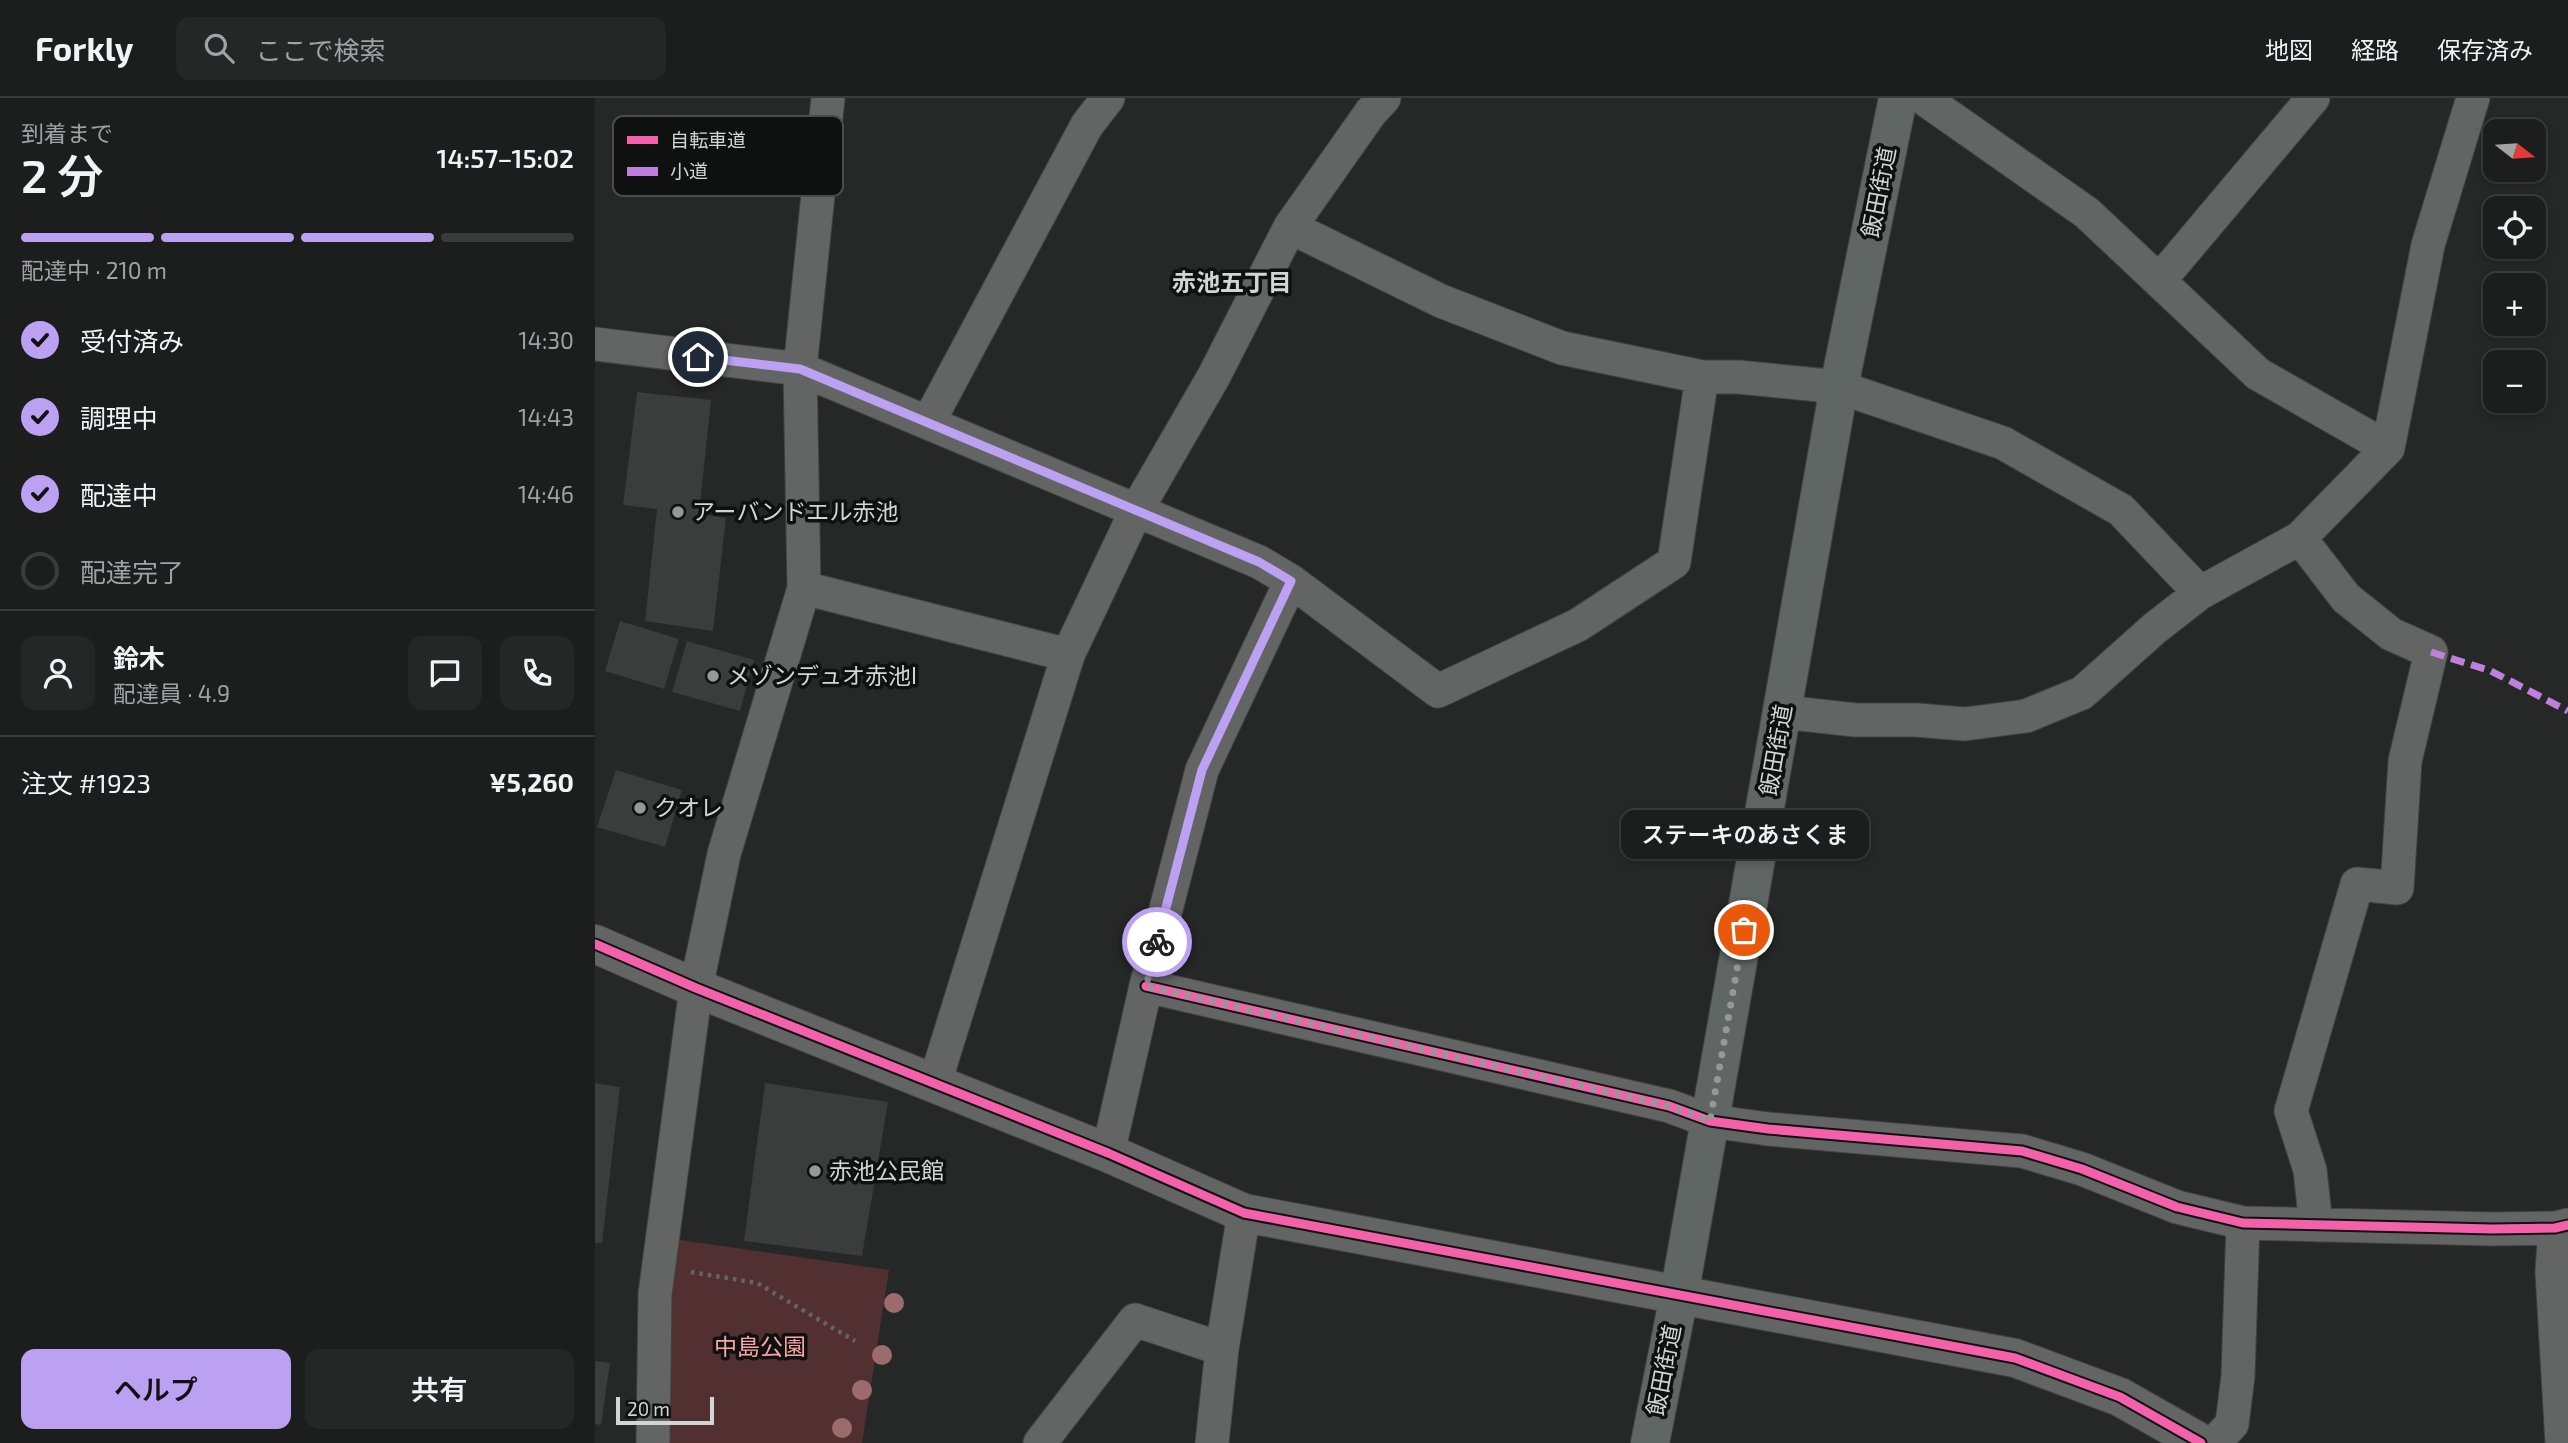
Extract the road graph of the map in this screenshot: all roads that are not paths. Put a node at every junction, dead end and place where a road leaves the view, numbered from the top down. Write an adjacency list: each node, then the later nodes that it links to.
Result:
1 (828, 98): 8 (street)
2 (1108, 98): 16 (street)
3 (1898, 98): 15 (main road, 飯田街道)
4 (1923, 98): 11 (street)
5 (2473, 98): 17 (street)
6 (2303, 102): 11 (street)
7 (1370, 103): 10 (street)
8 (826, 116)
9 (818, 196): 13 (street)
10 (1290, 227): 14 (street); 18 (street)
11 (2159, 281): 17 (street)
12 (595, 344): 13 (street)
13 (800, 369): 16 (street); 21 (street)
14 (1702, 376): 15 (street); 20 (street)
15 (1839, 387): 22 (street); 24 (main road, 飯田街道)
16 (928, 423): 18 (street)
17 (2388, 448): 19 (street)
18 (1136, 511): 20 (street); 23 (street)
19 (2300, 538): 22 (street); 33 (street)
20 (1291, 581): 26 (street)
21 (804, 588): 23 (street); 27 (street)
22 (2200, 593): 24 (street)
23 (1068, 655): 28 (street)
24 (1783, 712): 29 (main road, 飯田街道)
25 (595, 944): 27 (street)
26 (1146, 986): 29 (street); 30 (street)
27 (696, 988): 28 (street); 37 (street)
28 (935, 1082): 30 (street)
29 (1710, 1121): 32 (street); 35 (main road, 飯田街道)
30 (1108, 1153): 31 (street)
31 (1244, 1213): 35 (street); 36 (street)
32 (2243, 1223): 33 (street); 42 (street)
33 (2316, 1225): 34 (street)
34 (2562, 1227): 43 (street)
35 (1679, 1296): 40 (main road, 飯田街道); 41 (street)
36 (1222, 1349): 38 (street); 39 (street)
37 (653, 1443)
38 (1040, 1443)
39 (1212, 1443)
40 (1650, 1443)
41 (2201, 1443)
42 (2214, 1443)
43 (2562, 1443)

